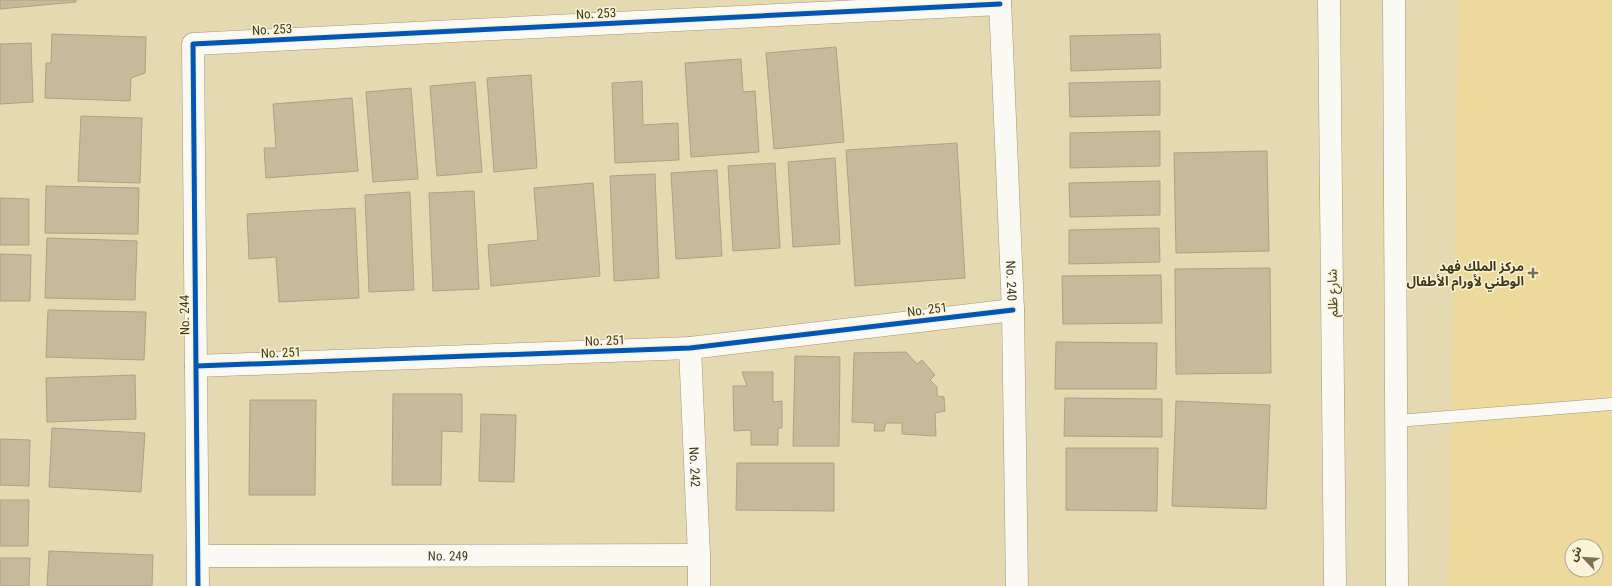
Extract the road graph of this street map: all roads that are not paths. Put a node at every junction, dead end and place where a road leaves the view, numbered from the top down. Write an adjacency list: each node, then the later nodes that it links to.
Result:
1 (1329, 0): 15 (street, شارع ظلم)
2 (1394, 0): 9 (street)
3 (1000, 2): 4 (street, No. 253); 5 (street, No. 240)
4 (193, 44): 7 (street, No. 244)
5 (1013, 310): 6 (street, No. 251); 14 (street, No. 240)
6 (690, 348): 7 (street, No. 251); 10 (street, No. 242)
7 (196, 366): 11 (street, No. 244)
8 (1612, 404): 9 (lane)
9 (1397, 421): 16 (street)
10 (699, 555): 11 (street, No. 249); 13 (street, No. 242)
11 (198, 556): 12 (street, No. 244)
12 (198, 586)
13 (699, 586)
14 (1017, 586)
15 (1335, 586)
16 (1396, 586)

